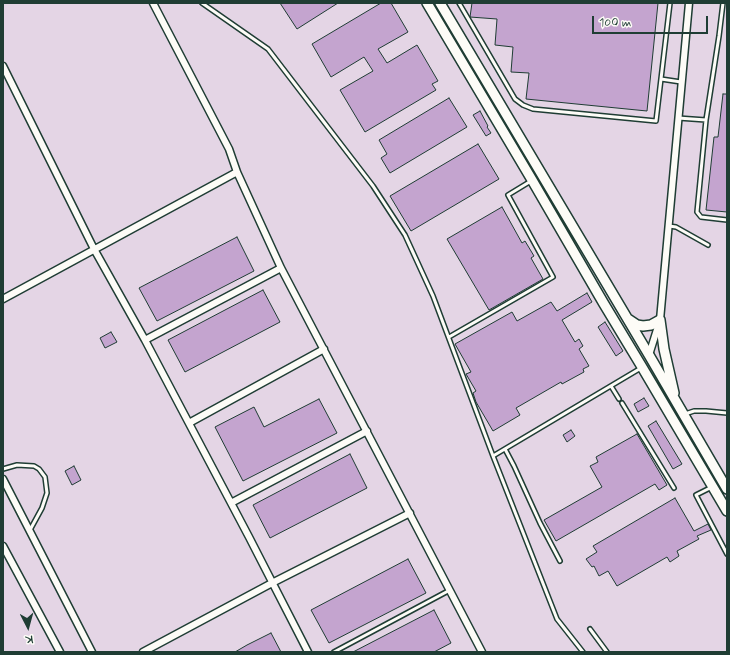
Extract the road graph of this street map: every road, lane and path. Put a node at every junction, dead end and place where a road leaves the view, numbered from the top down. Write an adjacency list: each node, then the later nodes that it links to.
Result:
1 (153, 3): 16 (street)
2 (202, 3): 27 (lane)
3 (427, 3): 18 (street)
4 (440, 3): 17 (street)
5 (459, 3): 12 (lane)
6 (670, 3): 12 (lane)
7 (689, 3): 13 (street)
8 (723, 3): 9 (lane)
9 (722, 8): 10 (lane); 15 (lane)
10 (727, 8)
11 (3, 66): 22 (street)
12 (661, 79): 13 (lane)
13 (681, 82): 14 (street)
14 (678, 118): 15 (lane); 20 (street)
15 (706, 120): 19 (lane)
16 (237, 172): 22 (street); 23 (street)
17 (542, 175): 18 (street); 25 (street)
18 (532, 180): 27 (lane); 31 (street)
19 (727, 220)
20 (669, 226): 21 (lane); 26 (street)
21 (708, 245)
22 (94, 249): 24 (street); 28 (street)
23 (281, 268): 28 (street); 29 (street)
24 (3, 299)
25 (626, 318): 26 (street); 30 (street)
26 (660, 320): 30 (street); 35 (street)
27 (449, 337): 42 (lane)
28 (145, 340): 39 (street)
29 (324, 350): 39 (street); 40 (street)
30 (649, 355): 31 (street); 35 (street)
31 (642, 367): 32 (lane); 38 (street)
32 (611, 386): 33 (lane); 41 (lane)
33 (619, 399)
34 (622, 403): 47 (lane)
35 (677, 404): 37 (street)
36 (727, 413): 37 (lane)
37 (684, 415): 38 (street); 45 (street)
38 (672, 418): 46 (street)
39 (189, 423): 48 (street)
40 (367, 431): 48 (street); 50 (street)
41 (505, 449): 42 (lane); 54 (lane)
42 (493, 456): 64 (lane)
43 (3, 469): 51 (lane)
44 (3, 479): 51 (street)
45 (725, 483): 46 (street)
46 (712, 487): 49 (street); 53 (lane)
47 (674, 488)
48 (231, 503): 55 (street)
49 (727, 511)
50 (410, 513): 55 (street); 56 (street)
51 (30, 530): 59 (street)
52 (3, 546): 58 (street)
53 (727, 554)
54 (560, 561)
55 (272, 583): 60 (street); 61 (street)
56 (450, 590): 62 (lane); 63 (street)
57 (590, 629): 65 (lane)
58 (60, 652)
59 (92, 652)
60 (143, 652)
61 (308, 652)
62 (334, 652)
63 (482, 652)
64 (583, 652)
65 (607, 652)

